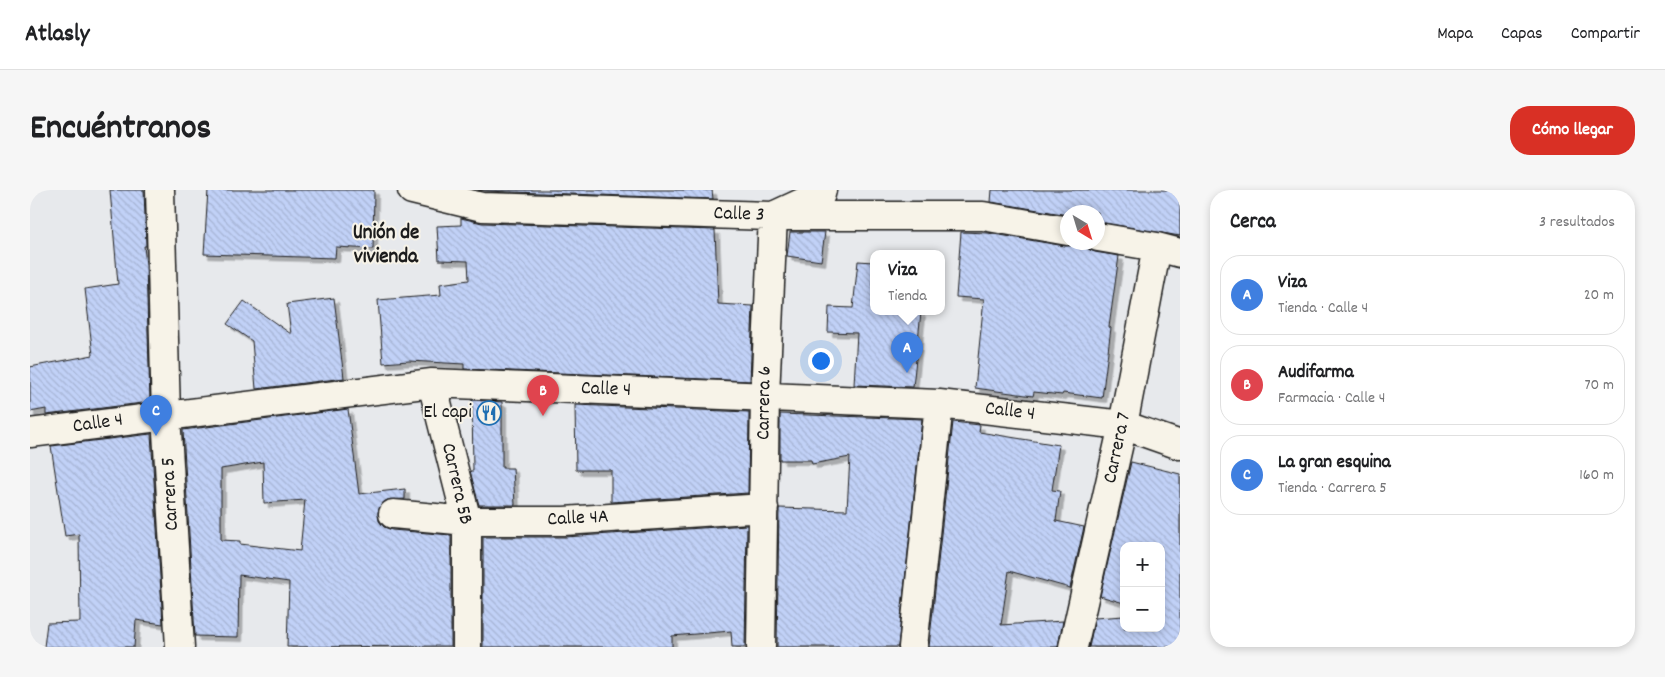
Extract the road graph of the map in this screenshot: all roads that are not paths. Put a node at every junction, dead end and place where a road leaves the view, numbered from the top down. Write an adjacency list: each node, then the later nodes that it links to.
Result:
1 (160, 190): 11 (street, Carrera 5)
2 (412, 190): 4 (street, Calle 3)
3 (822, 190): 4 (street)
4 (773, 216): 5 (street, Calle 3); 9 (street, Carrera 6)
5 (1060, 230)
6 (1105, 237): 7 (street)
7 (1169, 250): 12 (street, Carrera 7)
8 (432, 383): 9 (street, Calle 4); 11 (street, Calle 4); 17 (street, Carrera 5B)
9 (765, 396): 10 (street, Calle 4); 15 (street, Carrera 6)
10 (939, 404): 12 (street, Calle 4); 21 (street)
11 (166, 415): 13 (street, Calle 4); 18 (street, Carrera 5)
12 (1123, 426): 14 (street, Calle 4); 22 (street, Carrera 7)
13 (30, 433)
14 (1180, 446)
15 (764, 508): 17 (street, Calle 4A); 20 (street, Carrera 6)
16 (393, 514): 17 (street, Calle 4A)
17 (467, 521): 19 (street, Carrera 5B)
18 (180, 647)
19 (467, 647)
20 (760, 647)
21 (913, 647)
22 (1073, 647)

